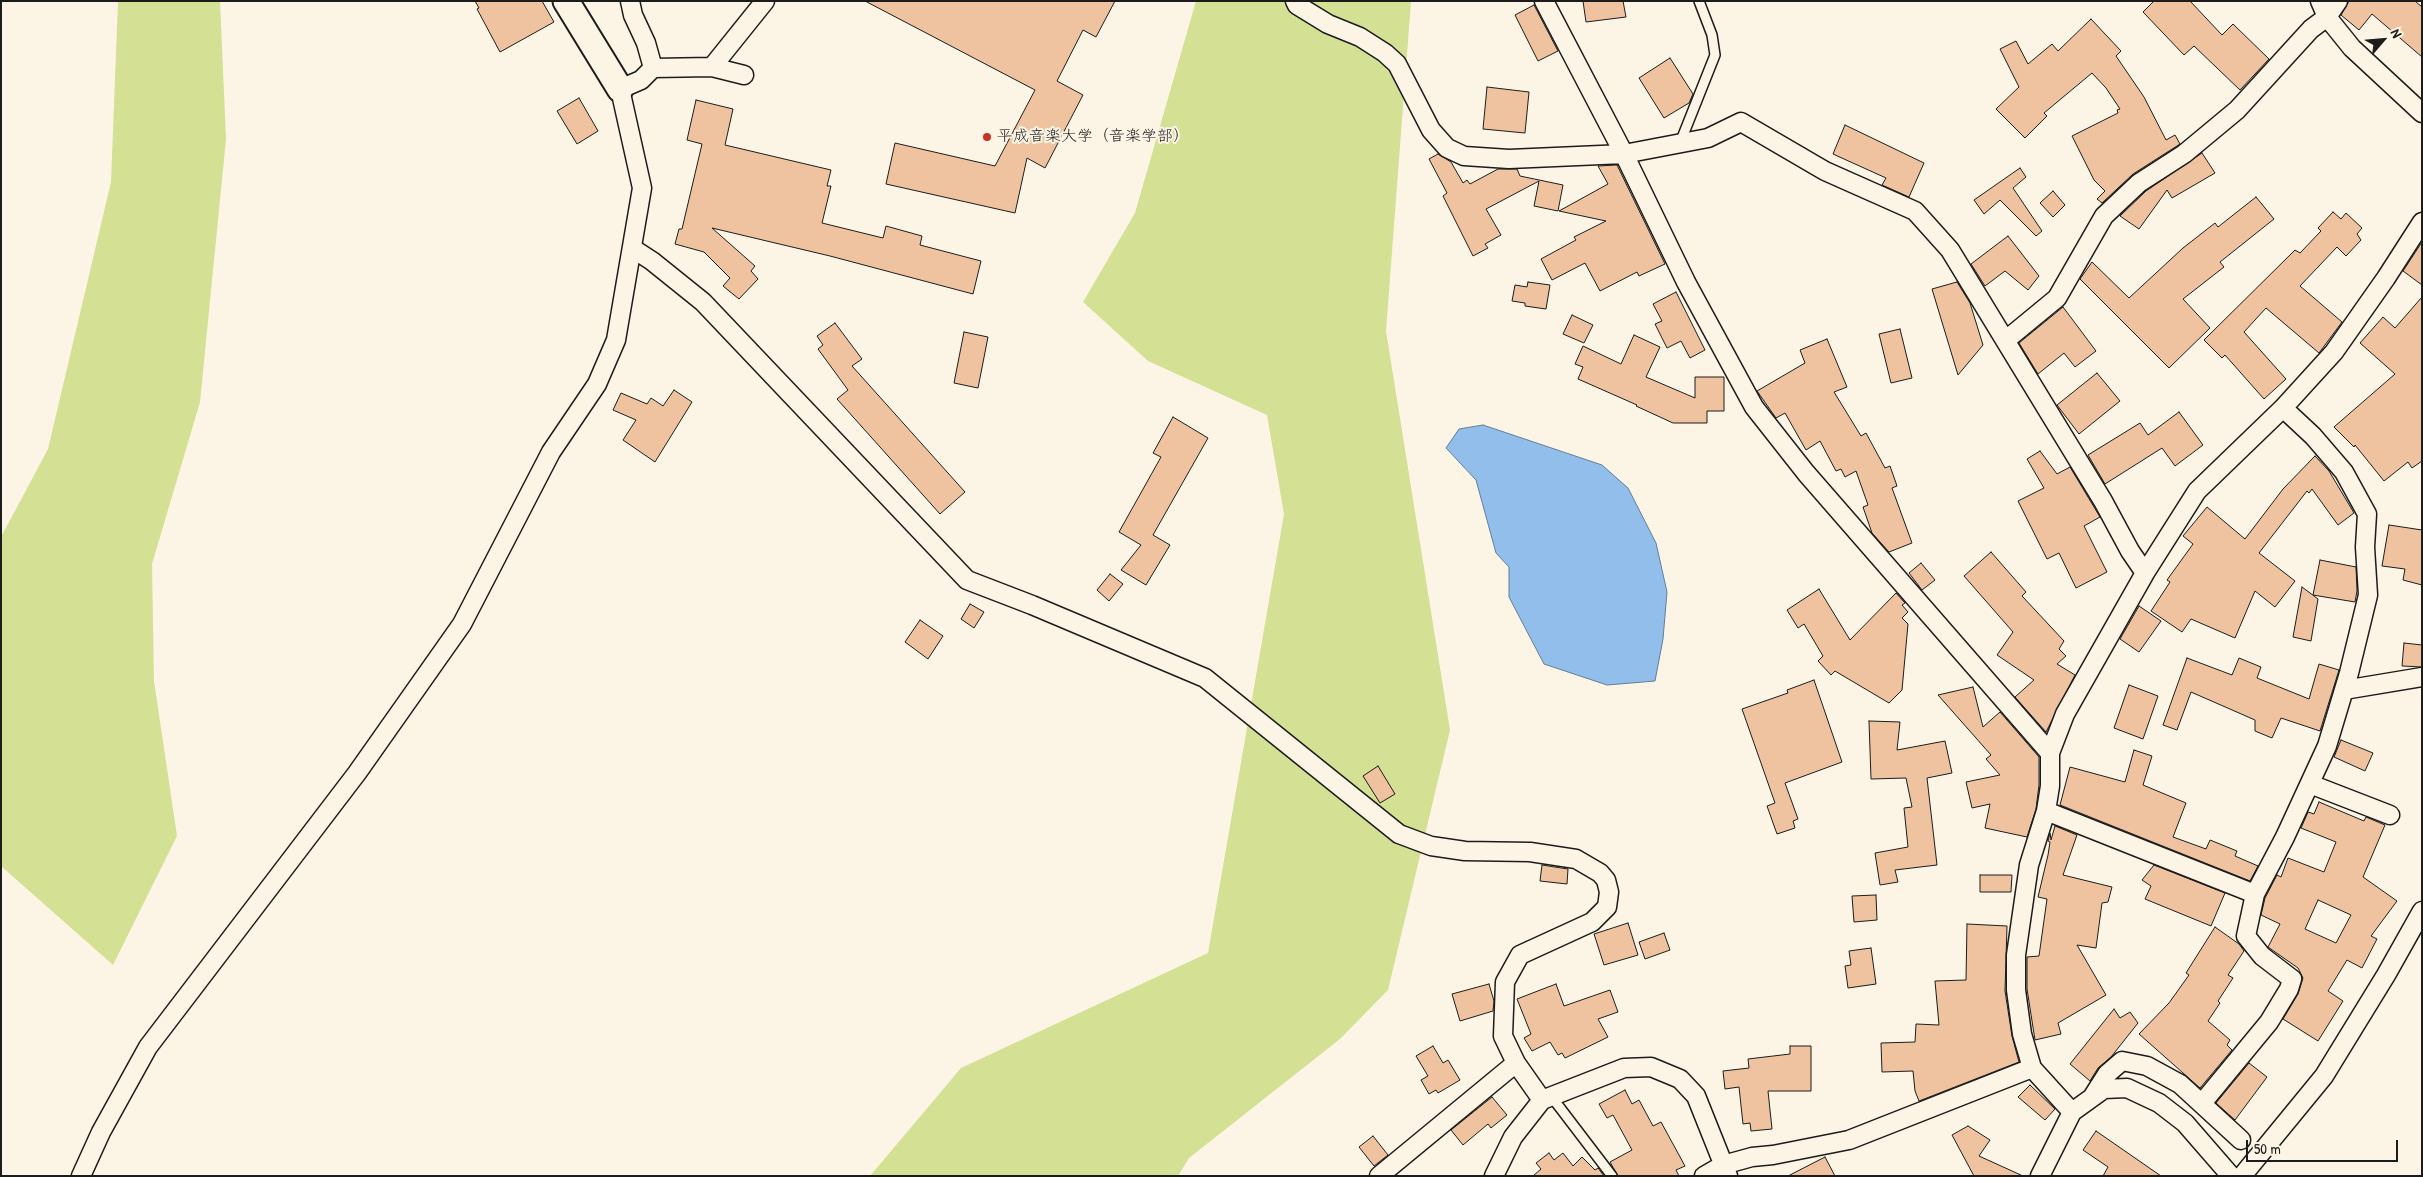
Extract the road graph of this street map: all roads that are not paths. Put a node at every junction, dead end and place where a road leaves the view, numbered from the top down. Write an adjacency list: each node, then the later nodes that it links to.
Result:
1 (566, 1): 12 (street)
2 (630, 1): 10 (street)
3 (765, 1): 9 (street)
4 (1295, 1): 15 (street)
5 (1544, 1): 15 (street)
6 (1699, 1): 14 (lane)
7 (2338, 1): 8 (street)
8 (2324, 9): 13 (street); 18 (street)
9 (712, 67): 10 (street); 11 (street)
10 (653, 68): 12 (street)
11 (744, 75)
12 (620, 90): 17 (street)
13 (2422, 113)
14 (1680, 143): 15 (street); 18 (street)
15 (1624, 154): 23 (street)
16 (2421, 225): 19 (street)
17 (632, 248): 29 (street); 37 (street)
18 (2006, 340): 20 (street)
19 (2283, 408): 20 (street); 22 (street)
20 (2145, 573): 23 (street)
21 (2422, 677): 22 (street)
22 (2344, 690): 24 (street)
23 (2050, 753): 25 (street)
24 (2310, 784): 26 (street); 27 (street)
25 (2046, 811): 27 (street); 30 (street)
26 (2390, 815)
27 (2256, 894): 33 (street)
28 (2422, 911): 44 (street)
29 (1516, 1063): 31 (street); 38 (street)
30 (2032, 1068): 34 (street); 36 (street)
31 (1547, 1098): 36 (street); 39 (street); 40 (lane)
32 (2091, 1098): 33 (street); 34 (street); 43 (street)
33 (2203, 1102): 35 (street)
34 (2072, 1112): 42 (street)
35 (2241, 1140)
36 (1725, 1170): 41 (street)
37 (81, 1176)
38 (1379, 1176)
39 (1494, 1176)
40 (1612, 1176)
41 (1704, 1176)
42 (2040, 1176)
43 (2231, 1176)
44 (2242, 1176)

